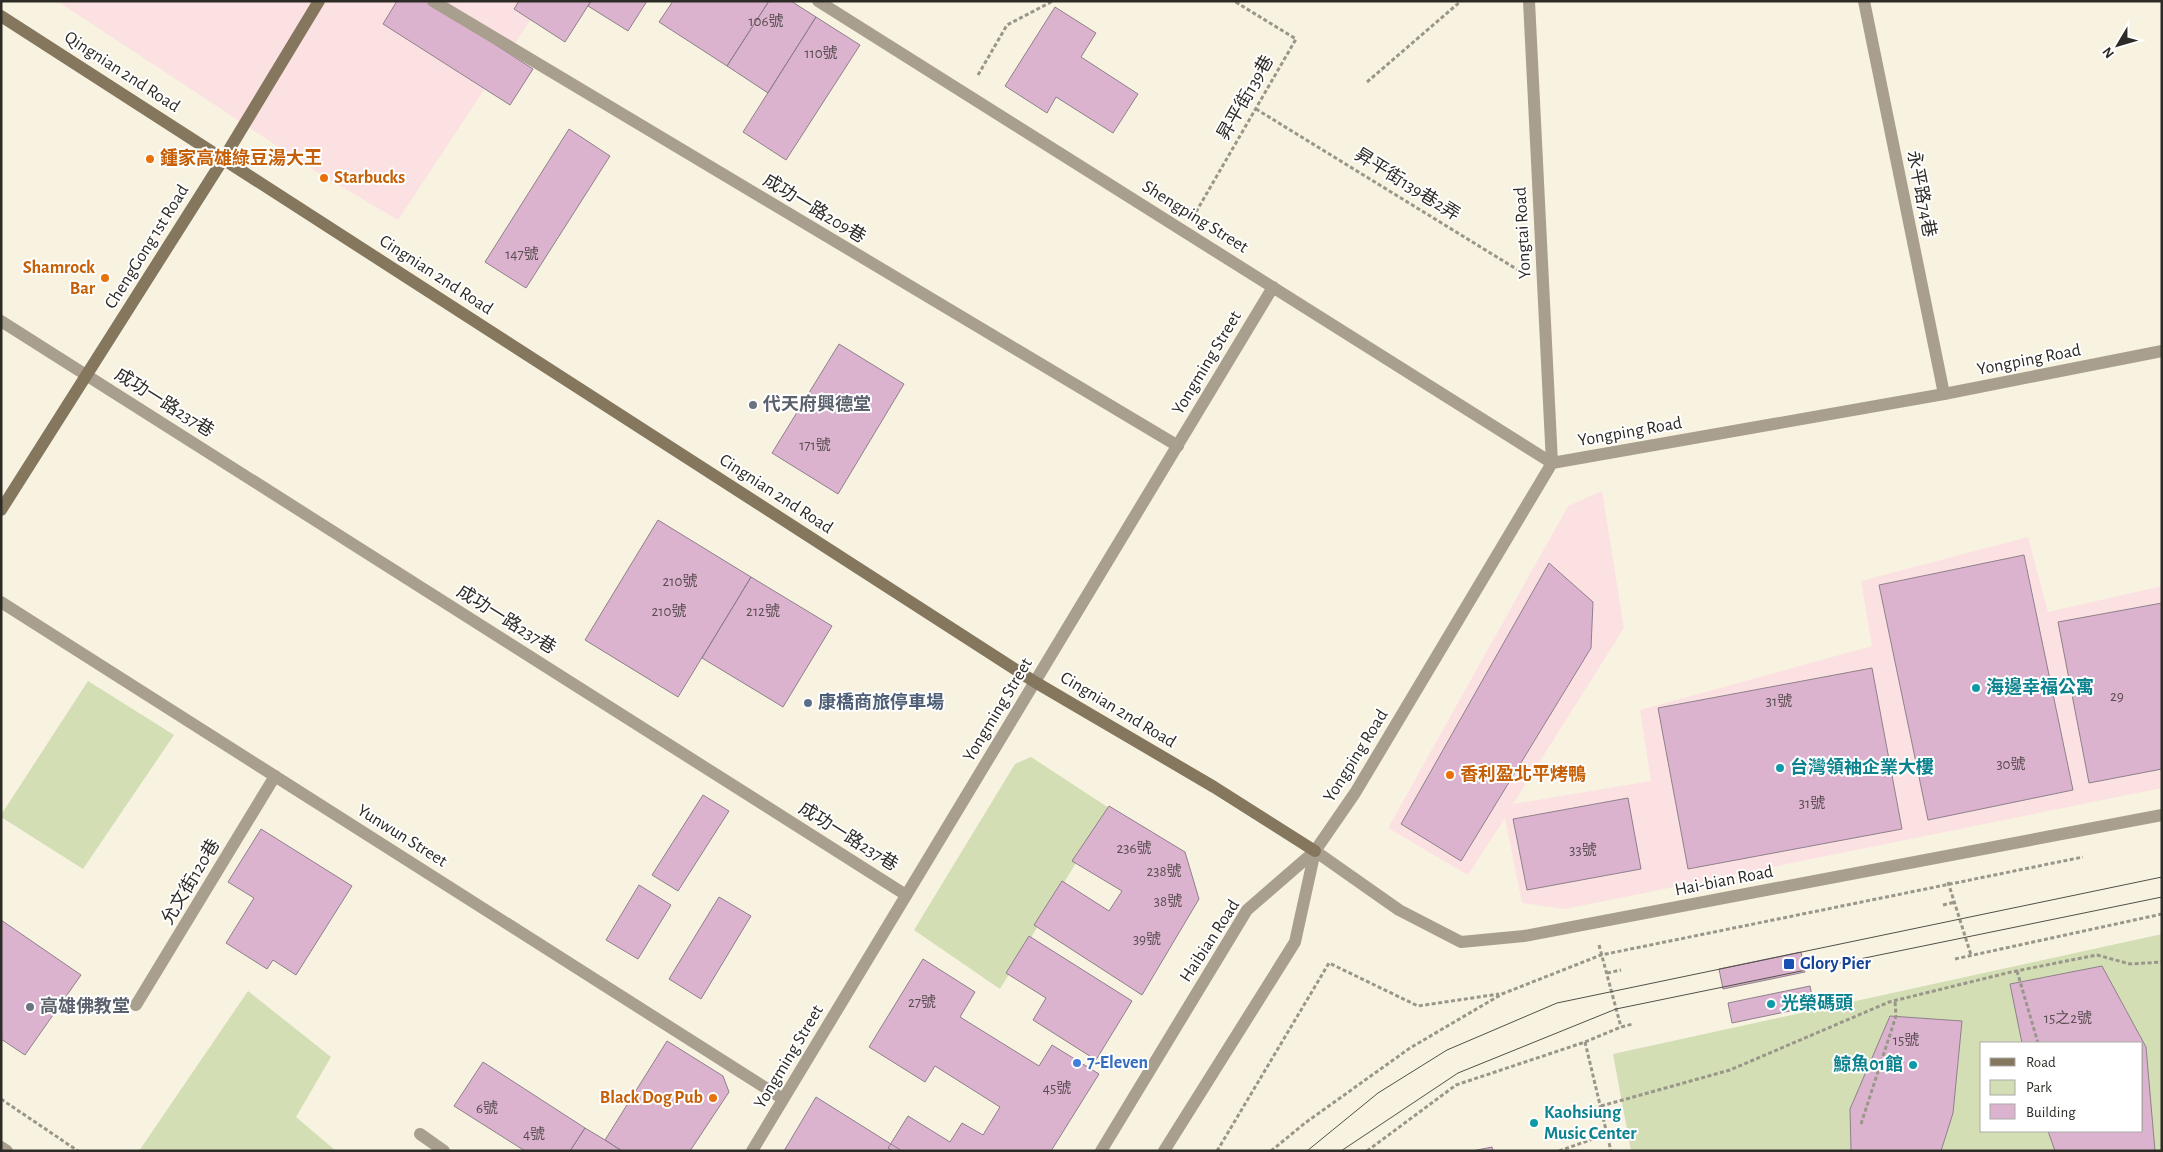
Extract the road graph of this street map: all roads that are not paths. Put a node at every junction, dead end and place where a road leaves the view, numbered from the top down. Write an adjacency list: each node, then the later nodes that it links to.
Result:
1 (319, 1): 7 (street, ChengGong 1st Road)
2 (433, 1): 13 (street, 成功一路209巷)
3 (818, 1): 8 (street, Shengping Street)
4 (1529, 1): 14 (street, Yongtai Road)
5 (1864, 1): 12 (street, 永平路74巷)
6 (1, 16): 7 (street, Qingnian 2nd Road)
7 (224, 158): 11 (street, ChengGong 1st Road); 17 (street, Cingnian 2nd Road)
8 (1273, 287): 13 (street, Yongming Street); 14 (street, Shengping Street)
9 (1, 321): 11 (street, 成功一路237巷)
10 (2162, 352): 12 (street, Yongping Road)
11 (87, 375): 15 (street, ChengGong 1st Road); 21 (street, 成功一路237巷)
12 (1944, 394): 14 (street, Yongping Road)
13 (1178, 446): 17 (street, Yongming Street)
14 (1552, 463): 20 (street, Yongping Road)
15 (1, 510)
16 (1, 602): 18 (street, Yunwun Street)
17 (1035, 682): 20 (street, Cingnian 2nd Road); 21 (street, Yongming Street)
18 (275, 776): 22 (street, 允文街120巷); 23 (street, Yunwun Street)
19 (2162, 815): 20 (street, Hai-bian Road)
20 (1315, 852): 29 (street, Haibian Road); 30 (street)
21 (906, 895): 23 (street, Yongming Street)
22 (136, 1005)
23 (783, 1099): 28 (street, Yongming Street)
24 (420, 1134): 27 (street)
25 (1, 1147): 26 (street)
26 (7, 1151)
27 (444, 1151)
28 (752, 1151)
29 (1101, 1151)
30 (1164, 1151)

